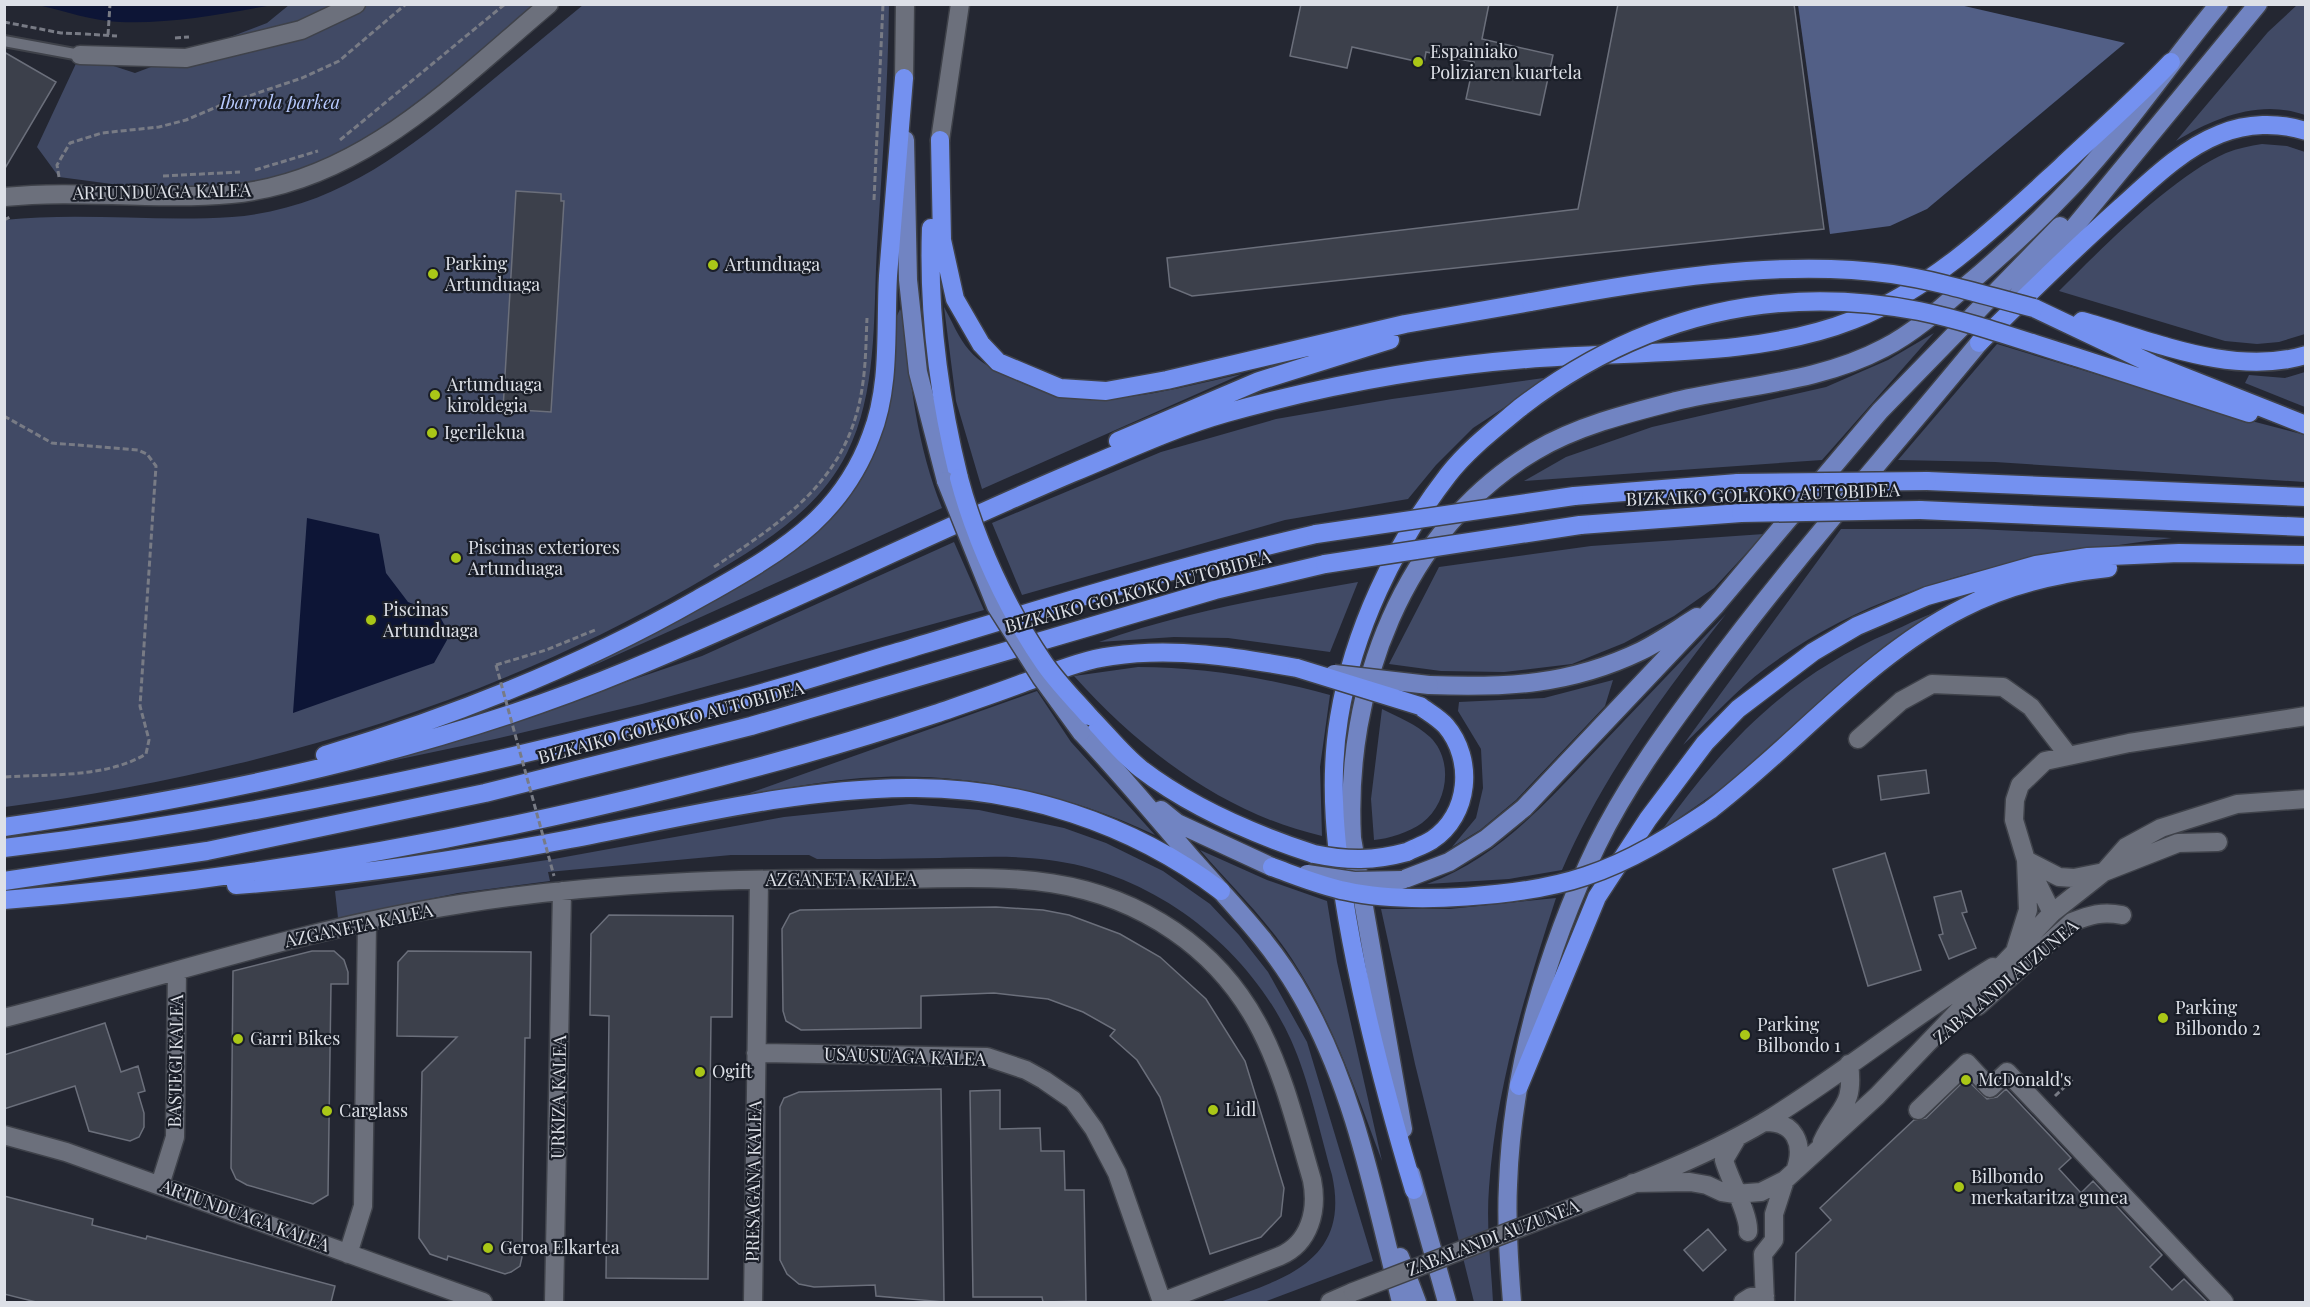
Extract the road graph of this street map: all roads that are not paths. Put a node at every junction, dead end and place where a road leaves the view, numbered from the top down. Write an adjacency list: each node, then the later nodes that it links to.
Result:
1 (356, 4): 9 (street)
2 (549, 4): 16 (street, ARTUNDUAGA KALEA)
3 (905, 4): 12 (street)
4 (960, 4): 11 (street)
5 (969, 4): 11 (street)
6 (2219, 4): 10 (main road)
7 (2258, 4): 15 (main road)
8 (4, 41): 9 (lane)
9 (80, 55)
10 (2171, 62): 24 (highway); 68 (main road)
11 (950, 63): 14 (street)
12 (904, 78): 22 (main road); 35 (highway)
13 (2306, 131): 19 (highway)
14 (940, 141): 17 (highway); 22 (highway)
15 (2137, 148): 19 (main road); 28 (main road)
16 (4, 197)
17 (1530, 302): 18 (highway, bridge); 24 (highway)
18 (2034, 308): 20 (highway); 21 (highway)
19 (1979, 343): 58 (main road)
20 (2306, 355)
21 (2306, 426): 68 (highway, bridge)
22 (953, 480): 31 (highway, bridge)
23 (2306, 497): 39 (highway, BIZKAIKO GOLKOKO AUTOBIDEA, bridge)
24 (992, 506): 35 (highway)
25 (2306, 527): 44 (highway, BIZKAIKO GOLKOKO AUTOBIDEA, bridge)
26 (2238, 555): 27 (highway); 41 (highway, bridge); 58 (highway)
27 (2306, 555)
28 (1716, 605): 29 (main road, bridge); 41 (main road, bridge)
29 (1297, 668): 31 (highway, bridge); 46 (highway)
30 (2306, 716): 33 (street, ZABALANDI AUZUNEA)
31 (1085, 724): 34 (main road)
32 (1858, 738): 33 (street)
33 (2068, 755): 40 (street, ZABALANDI AUZUNEA)
34 (1132, 786): 41 (main road); 47 (main road)
35 (219, 788): 37 (highway)
36 (2306, 799): 42 (street, ZABALANDI AUZUNEA)
37 (4, 826)
38 (2218, 842): 42 (street, ZABALANDI AUZUNEA)
39 (4, 848)
40 (2026, 860): 42 (street, ZABALANDI AUZUNEA); 49 (street, ZABALANDI AUZUNEA); 52 (street, ZABALANDI AUZUNEA)
41 (1272, 867)
42 (2104, 872): 49 (street, ZABALANDI AUZUNEA)
43 (759, 880): 45 (street, AZGANETA KALEA); 55 (street, PRESAGANA KALEA); 76 (street, AZGANETA KALEA)
44 (4, 881)
45 (558, 884): 51 (street, AZGANETA KALEA); 74 (street, URKIZA KALEA)
46 (123, 890): 47 (highway); 48 (highway)
47 (1221, 891): 64 (main road)
48 (4, 900)
49 (2052, 913): 52 (street, ZABALANDI AUZUNEA)
50 (2122, 915): 57 (street, ZABALANDI AUZUNEA)
51 (367, 923): 53 (street, AZGANETA KALEA); 70 (street)
52 (2014, 954): 56 (street, ZABALANDI AUZUNEA); 57 (street, ZABALANDI AUZUNEA)
53 (177, 971): 54 (street, AZGANETA KALEA); 67 (street, BASTEGI KALEA)
54 (4, 1018)
55 (756, 1053): 75 (street, PRESAGANA KALEA); 76 (street, USAUSUAGA KALEA)
56 (1849, 1064): 60 (street, ZABALANDI AUZUNEA); 63 (street, ZABALANDI AUZUNEA)
57 (1899, 1073): 63 (street, ZABALANDI AUZUNEA)
58 (1519, 1086): 81 (main road)
59 (1918, 1110): 83 (street)
60 (1764, 1122): 61 (street, ZABALANDI AUZUNEA); 65 (street)
61 (1740, 1134): 66 (street, ZABALANDI AUZUNEA); 69 (street)
62 (4, 1135): 67 (street, ARTUNDUAGA KALEA)
63 (1817, 1152): 65 (street, ZABALANDI AUZUNEA)
64 (1366, 1162): 78 (main road); 79 (main road)
65 (1790, 1175): 69 (street, ZABALANDI AUZUNEA); 71 (street)
66 (1633, 1183): 69 (street, ZABALANDI AUZUNEA); 77 (street, ZABALANDI AUZUNEA, bridge)
67 (160, 1185): 70 (street, ARTUNDUAGA KALEA)
68 (1414, 1190): 80 (main road)
69 (1728, 1193): 71 (street)
70 (348, 1254): 73 (street, ARTUNDUAGA KALEA)
71 (1763, 1254): 72 (street)
72 (1765, 1299): 82 (street)
73 (483, 1302)
74 (554, 1302)
75 (753, 1302)
76 (1162, 1302)
77 (1330, 1302)
78 (1401, 1302)
79 (1417, 1302)
80 (1447, 1302)
81 (1512, 1302)
82 (1743, 1302)
83 (2224, 1302)

